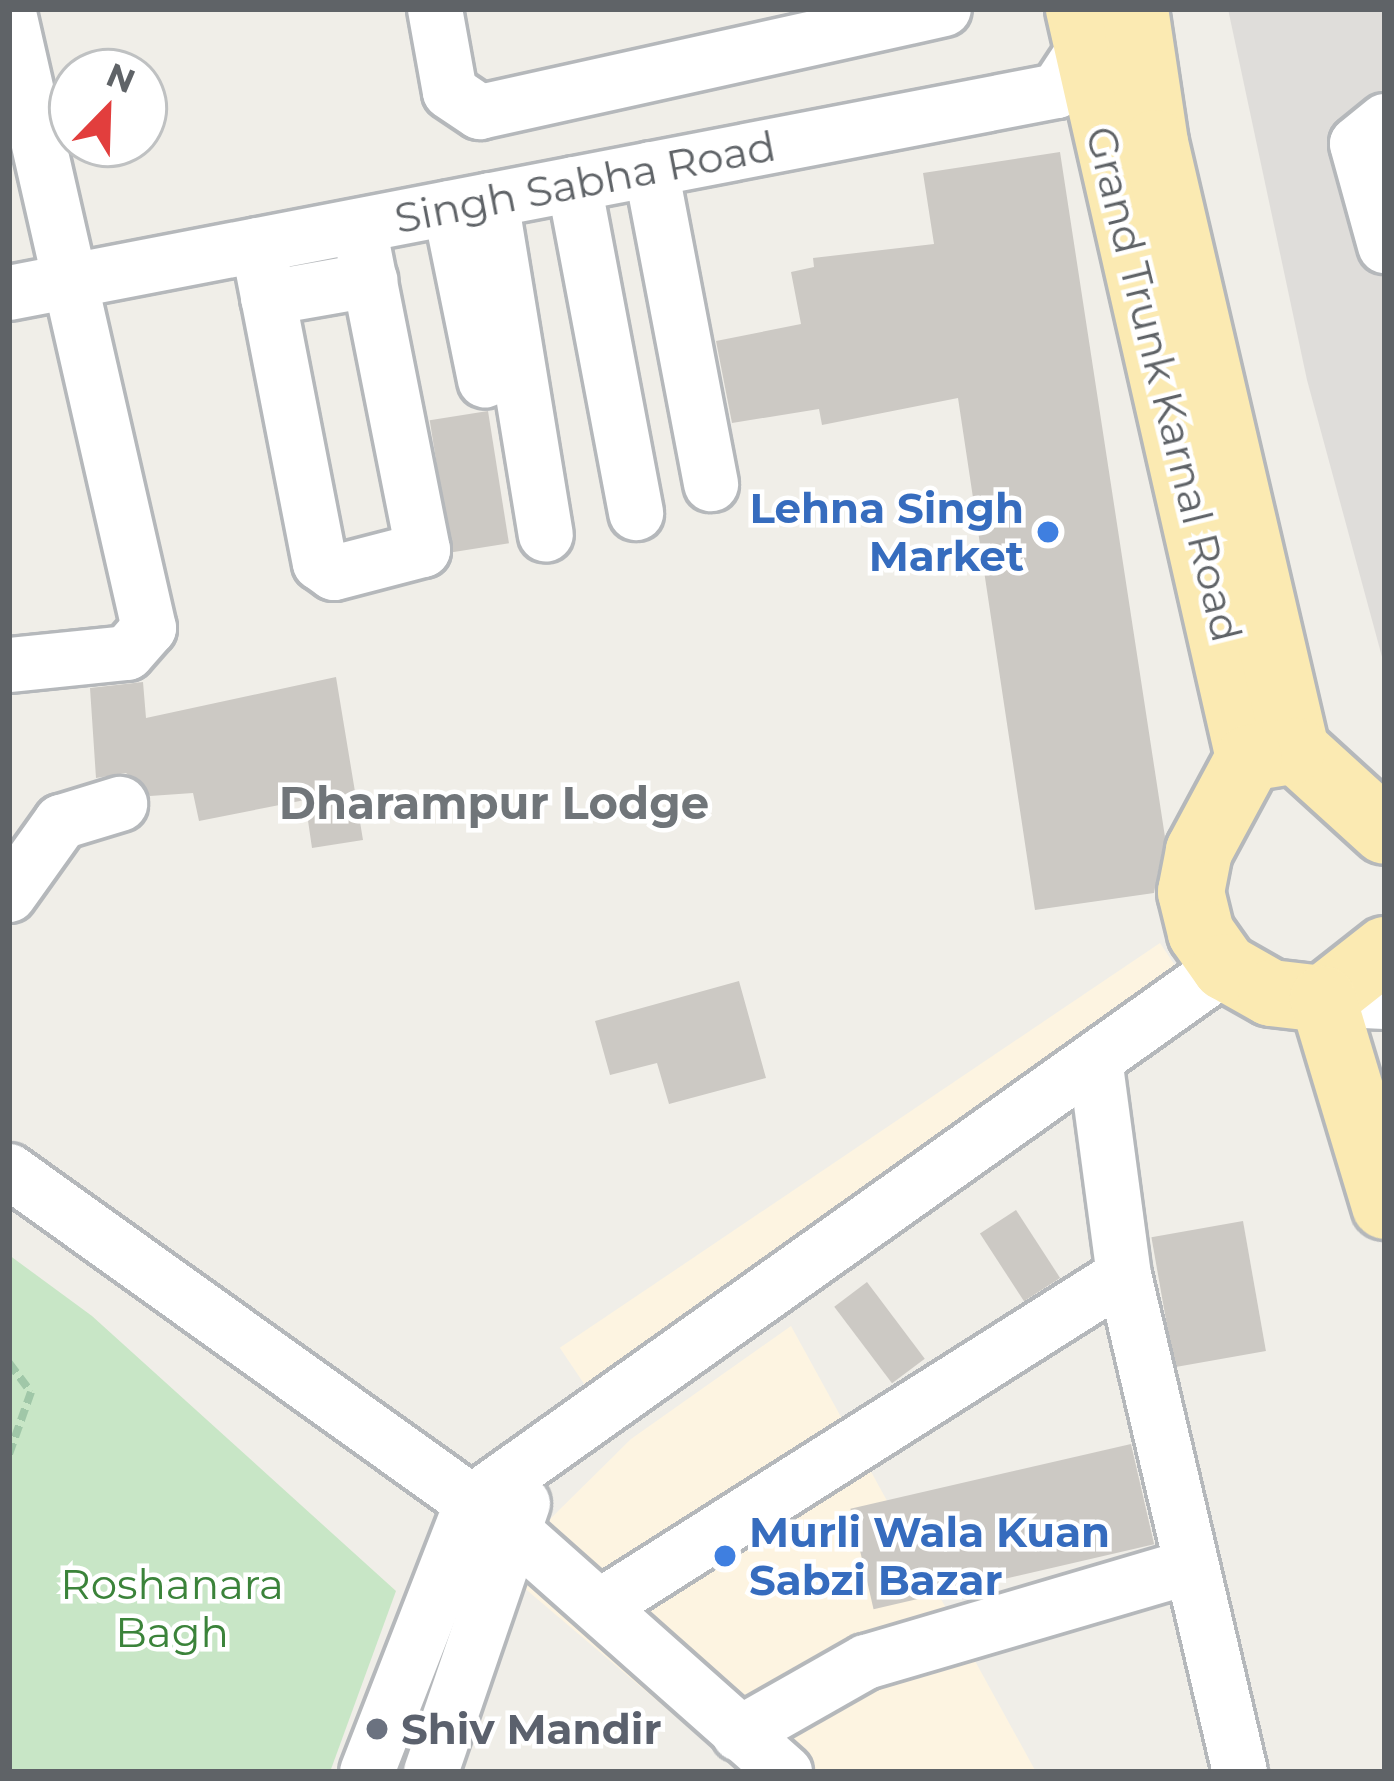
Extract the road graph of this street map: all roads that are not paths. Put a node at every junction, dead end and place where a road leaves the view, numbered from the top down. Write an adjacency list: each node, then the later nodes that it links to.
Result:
1 (435, 9): 3 (street)
2 (9, 13): 13 (street)
3 (909, 13)
4 (1109, 27): 6 (street, Singh Sabha Road); 21 (main road, Grand Trunk Karnal Road)
5 (1385, 121): 11 (street)
6 (651, 170): 7 (street, Singh Sabha Road); 17 (street)
7 (574, 184): 8 (street, Singh Sabha Road); 18 (street)
8 (470, 204): 9 (street, Singh Sabha Road); 16 (street); 19 (street)
9 (359, 226): 10 (street, Singh Sabha Road); 12 (street)
10 (258, 245): 13 (street, Singh Sabha Road); 15 (street)
11 (1385, 246)
12 (370, 280): 15 (street); 15 (street)
13 (69, 282): 14 (street, Singh Sabha Road); 20 (street)
14 (9, 292)
15 (268, 298)
16 (485, 380)
17 (711, 484)
18 (636, 513)
19 (546, 535)
20 (9, 665)
21 (1273, 754): 23 (main road); 26 (main road)
22 (120, 804): 24 (street)
23 (1385, 831)
24 (9, 895)
25 (1385, 950): 27 (main road)
26 (1225, 967): 27 (main road); 28 (street)
27 (1354, 1001): 30 (main road)
28 (1096, 1066): 31 (street); 32 (street)
29 (9, 1172): 33 (street)
30 (1385, 1206)
31 (1124, 1275): 35 (street); 36 (street)
32 (529, 1454): 33 (street); 34 (street)
33 (472, 1502): 34 (street); 38 (street)
34 (519, 1536): 36 (street); 39 (street)
35 (1188, 1567): 37 (street); 41 (street)
36 (604, 1604): 37 (street)
37 (739, 1734): 40 (street)
38 (367, 1772)
39 (431, 1772)
40 (785, 1772)
41 (1240, 1772)

